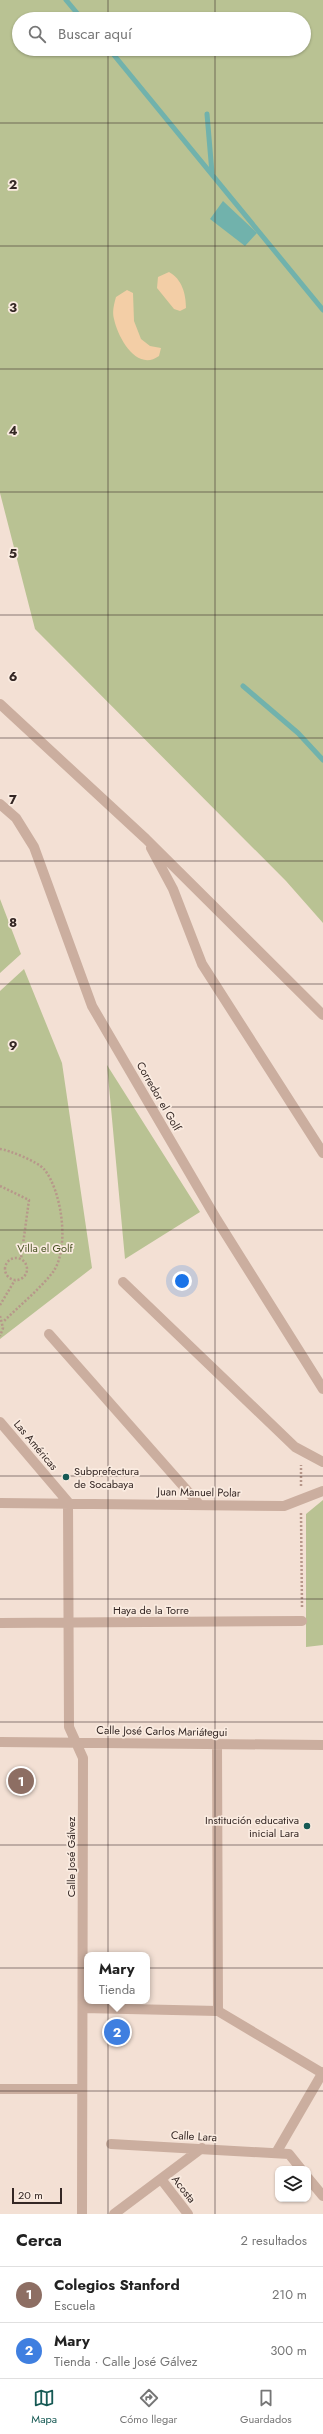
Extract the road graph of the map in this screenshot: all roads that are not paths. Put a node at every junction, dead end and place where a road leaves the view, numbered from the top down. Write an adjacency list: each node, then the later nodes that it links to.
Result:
1 (0, 704): 3 (street)
2 (0, 804): 8 (street, Corredor el Golf)
3 (146, 839): 4 (street); 5 (street)
4 (323, 1015)
5 (323, 1153)
6 (123, 1282): 10 (street)
7 (49, 1334): 14 (street)
8 (323, 1389)
9 (0, 1422): 12 (street, Las Américas)
10 (323, 1462)
11 (323, 1491): 14 (street, Juan Manuel Polar)
12 (68, 1502): 13 (street, Juan Manuel Polar); 14 (street, Juan Manuel Polar); 16 (street, Calle José Gálvez)
13 (0, 1503)
14 (199, 1504)
15 (302, 1621): 16 (street, Haya de la Torre)
16 (70, 1622): 17 (street, Haya de la Torre); 19 (street, Calle José Gálvez)
17 (0, 1623)
18 (0, 1742): 19 (street, Calle José Carlos Mariátegui)
19 (76, 1742): 20 (street, Calle José Carlos Mariátegui); 22 (street, Calle José Gálvez)
20 (217, 1744): 21 (street, Calle José Carlos Mariátegui); 23 (street)
21 (323, 1745)
22 (83, 2008): 23 (street); 26 (street, Calle José Gálvez)
23 (218, 2011): 24 (street)
24 (323, 2072): 29 (street)
25 (0, 2089): 26 (street)
26 (82, 2090): 34 (street, Calle José Gálvez)
27 (111, 2144): 28 (street, Calle Lara)
28 (202, 2148): 29 (street, Calle Lara); 31 (street)
29 (276, 2153): 30 (street, Calle Lara)
30 (299, 2166)
31 (161, 2179): 35 (street); 36 (street, Acosta)
32 (311, 2182): 33 (street)
33 (323, 2196)
34 (82, 2214)
35 (114, 2214)
36 (188, 2214)

